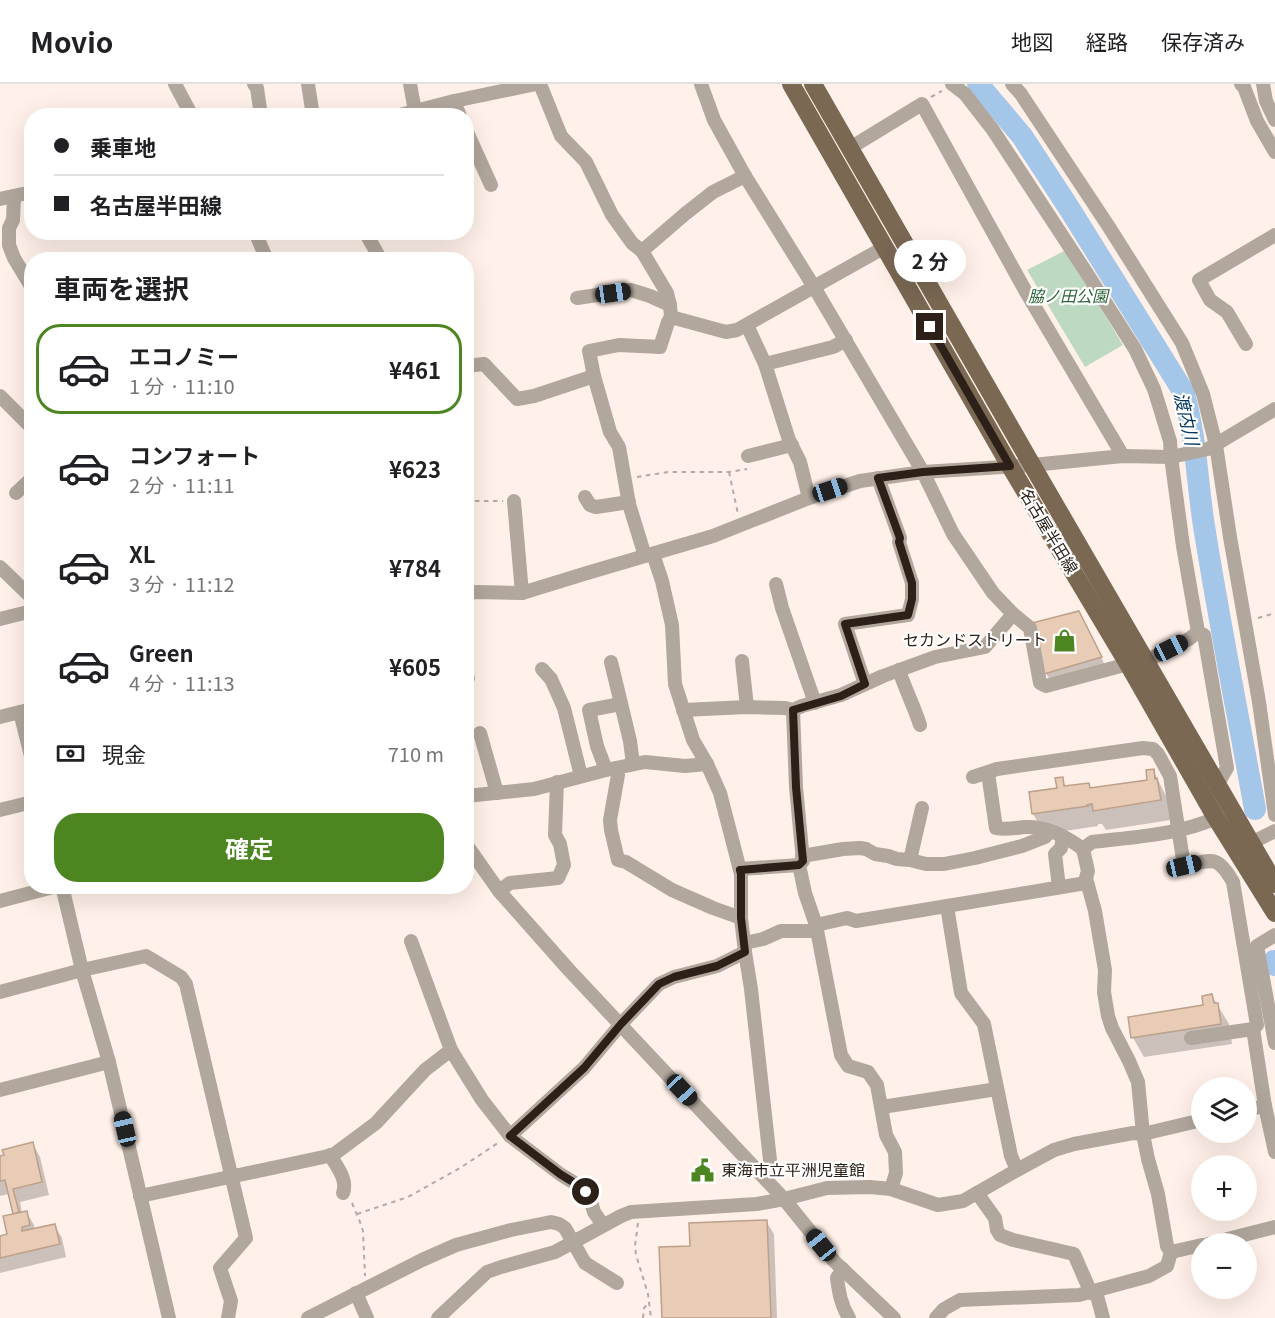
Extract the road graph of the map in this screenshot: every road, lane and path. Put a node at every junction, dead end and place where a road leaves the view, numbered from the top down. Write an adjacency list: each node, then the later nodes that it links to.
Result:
1 (175, 84): 15 (street)
2 (254, 84): 16 (street)
3 (308, 84): 17 (street)
4 (410, 84): 18 (street)
5 (533, 84): 13 (street); 32 (street)
6 (701, 84): 25 (street)
7 (791, 84): 31 (main road, 名古屋半田線)
8 (813, 84): 23 (main road, 名古屋半田線)
9 (952, 84): 14 (path); 50 (street)
10 (1012, 84): 47 (street)
11 (1241, 84): 24 (street)
12 (1268, 86): 21 (street)
13 (454, 101): 19 (street); 20 (street)
14 (922, 104): 23 (street); 49 (street)
15 (188, 108)
16 (260, 108)
17 (312, 108)
18 (414, 108)
19 (427, 108)
20 (457, 108)
21 (1275, 120)
22 (474, 147): 26 (street)
23 (850, 148): 51 (main road, 名古屋半田線)
24 (1275, 152)
25 (745, 176): 32 (street); 34 (street)
26 (491, 185)
27 (24, 193): 28 (street)
28 (4, 197): 29 (street)
29 (4, 230): 33 (street)
30 (1275, 236): 39 (street)
31 (885, 248): 34 (street); 52 (main road, 名古屋半田線)
32 (642, 251): 36 (street)
33 (24, 275)
34 (814, 286): 37 (street); 38 (street)
35 (577, 298): 36 (street)
36 (671, 311): 37 (street); 42 (street)
37 (747, 325): 40 (street)
38 (846, 340): 40 (street); 54 (street)
39 (1246, 344)
40 (765, 364): 46 (street)
41 (474, 365): 42 (street)
42 (594, 376): 56 (street)
43 (0, 396): 45 (street)
44 (1275, 409): 47 (street)
45 (24, 419)
46 (792, 445): 48 (street); 60 (street)
47 (1212, 447): 50 (street); 75 (street)
48 (751, 455): 53 (path)
49 (1123, 456): 50 (street); 51 (street)
50 (1174, 456): 76 (street)
51 (1032, 465): 52 (street); 79 (main road, 名古屋半田線)
52 (1010, 466): 54 (street); 79 (main road, 名古屋半田線)
53 (729, 472): 56 (path); 64 (path)
54 (923, 472): 55 (street); 72 (street)
55 (878, 478): 60 (street); 82 (street)
56 (625, 479): 63 (street)
57 (24, 486): 58 (street)
58 (16, 493)
59 (585, 497): 63 (street)
60 (808, 498): 64 (street)
61 (474, 501): 62 (path)
62 (514, 501): 70 (street)
63 (629, 502): 65 (street)
64 (740, 525): 65 (street)
65 (649, 555): 70 (street); 86 (street)
66 (0, 567): 68 (street)
67 (776, 584): 83 (street)
68 (24, 585)
69 (474, 592): 70 (street)
70 (522, 593)
71 (24, 613): 74 (street)
72 (1012, 614): 79 (street); 81 (street)
73 (1275, 614): 75 (path)
74 (0, 619)
75 (1245, 622): 105 (street)
76 (1198, 632): 79 (street); 99 (street)
77 (611, 662): 84 (street)
78 (742, 662): 85 (street)
79 (1137, 663): 99 (main road, 名古屋半田線); 106 (main road, 名古屋半田線)
80 (542, 669): 96 (street)
81 (899, 670): 82 (street); 90 (street)
82 (865, 684): 83 (street)
83 (814, 702): 87 (street)
84 (621, 704): 92 (street); 94 (street)
85 (747, 707): 86 (street); 87 (street)
86 (683, 710): 93 (street)
87 (793, 710): 114 (street)
88 (24, 711): 89 (street)
89 (0, 717)
90 (920, 725)
91 (480, 733): 100 (street)
92 (633, 764): 93 (street); 94 (street)
93 (707, 764): 115 (street)
94 (611, 769): 96 (street); 125 (street)
95 (988, 773): 97 (street); 107 (street); 109 (street)
96 (580, 776): 98 (street)
97 (973, 777)
98 (557, 783): 100 (street); 119 (street)
99 (1217, 785): 110 (main road, 名古屋半田線)
100 (497, 793): 101 (street)
101 (474, 795)
102 (24, 804): 104 (street)
103 (922, 808): 113 (street)
104 (0, 810)
105 (1275, 814)
106 (1216, 818): 107 (street); 124 (main road, 名古屋半田線)
107 (1179, 830): 111 (street); 133 (street)
108 (1275, 831): 110 (street)
109 (1056, 834): 111 (street); 113 (street); 118 (street)
110 (1251, 843): 117 (main road, 名古屋半田線)
111 (1083, 849): 116 (street)
112 (474, 856): 119 (street)
113 (910, 860): 114 (street)
114 (801, 861): 115 (street); 126 (street)
115 (740, 870): 125 (street)
116 (1086, 883): 118 (street); 144 (street)
117 (1275, 884)
118 (1059, 887): 123 (street)
119 (498, 891): 132 (street)
120 (27, 894): 122 (street)
121 (64, 894): 130 (street)
122 (0, 901)
123 (947, 906): 126 (street); 139 (street)
124 (1275, 913)
125 (741, 918): 129 (street)
126 (816, 928): 129 (street); 141 (street)
127 (1275, 934): 135 (street)
128 (411, 941): 136 (street)
129 (745, 947): 132 (street); 148 (street)
130 (82, 970): 131 (street); 137 (street); 150 (street)
131 (0, 992)
132 (621, 1024): 145 (street); 155 (street)
133 (1253, 1029): 134 (street); 140 (street)
134 (1191, 1038)
135 (1275, 1043)
136 (451, 1050): 145 (street); 147 (street)
137 (109, 1062): 138 (street); 154 (street)
138 (0, 1089)
139 (997, 1089): 141 (street); 149 (street)
140 (1265, 1106): 142 (street); 146 (street)
141 (882, 1107): 151 (street)
142 (1257, 1108)
143 (1191, 1123): 144 (street)
144 (1143, 1134): 149 (street); 163 (street)
145 (510, 1135): 157 (path); 158 (street)
146 (1275, 1152)
147 (330, 1155): 150 (street); 152 (street)
148 (770, 1160)
149 (1017, 1170): 153 (street)
150 (233, 1176): 154 (street); 171 (street)
151 (891, 1189): 153 (street); 155 (street)
152 (344, 1191): 157 (path)
153 (977, 1192): 167 (street)
154 (140, 1196): 170 (street)
155 (784, 1199): 156 (street); 164 (street)
156 (636, 1212): 158 (street); 169 (path)
157 (357, 1215): 166 (path)
158 (603, 1226): 161 (street)
159 (1275, 1227): 160 (street)
160 (1251, 1233)
161 (574, 1243): 165 (street); 166 (street); 174 (street)
162 (1191, 1247): 163 (street)
163 (1171, 1252): 167 (street)
164 (843, 1269): 177 (street); 178 (street)
165 (617, 1283)
166 (370, 1286): 168 (street)
167 (1094, 1292): 179 (street); 180 (street)
168 (356, 1293): 172 (street); 173 (street)
169 (649, 1302): 175 (path); 176 (path)
170 (169, 1318)
171 (228, 1318)
172 (308, 1318)
173 (367, 1318)
174 (438, 1318)
175 (643, 1318)
176 (651, 1318)
177 (849, 1318)
178 (894, 1318)
179 (936, 1318)
180 (1103, 1318)

